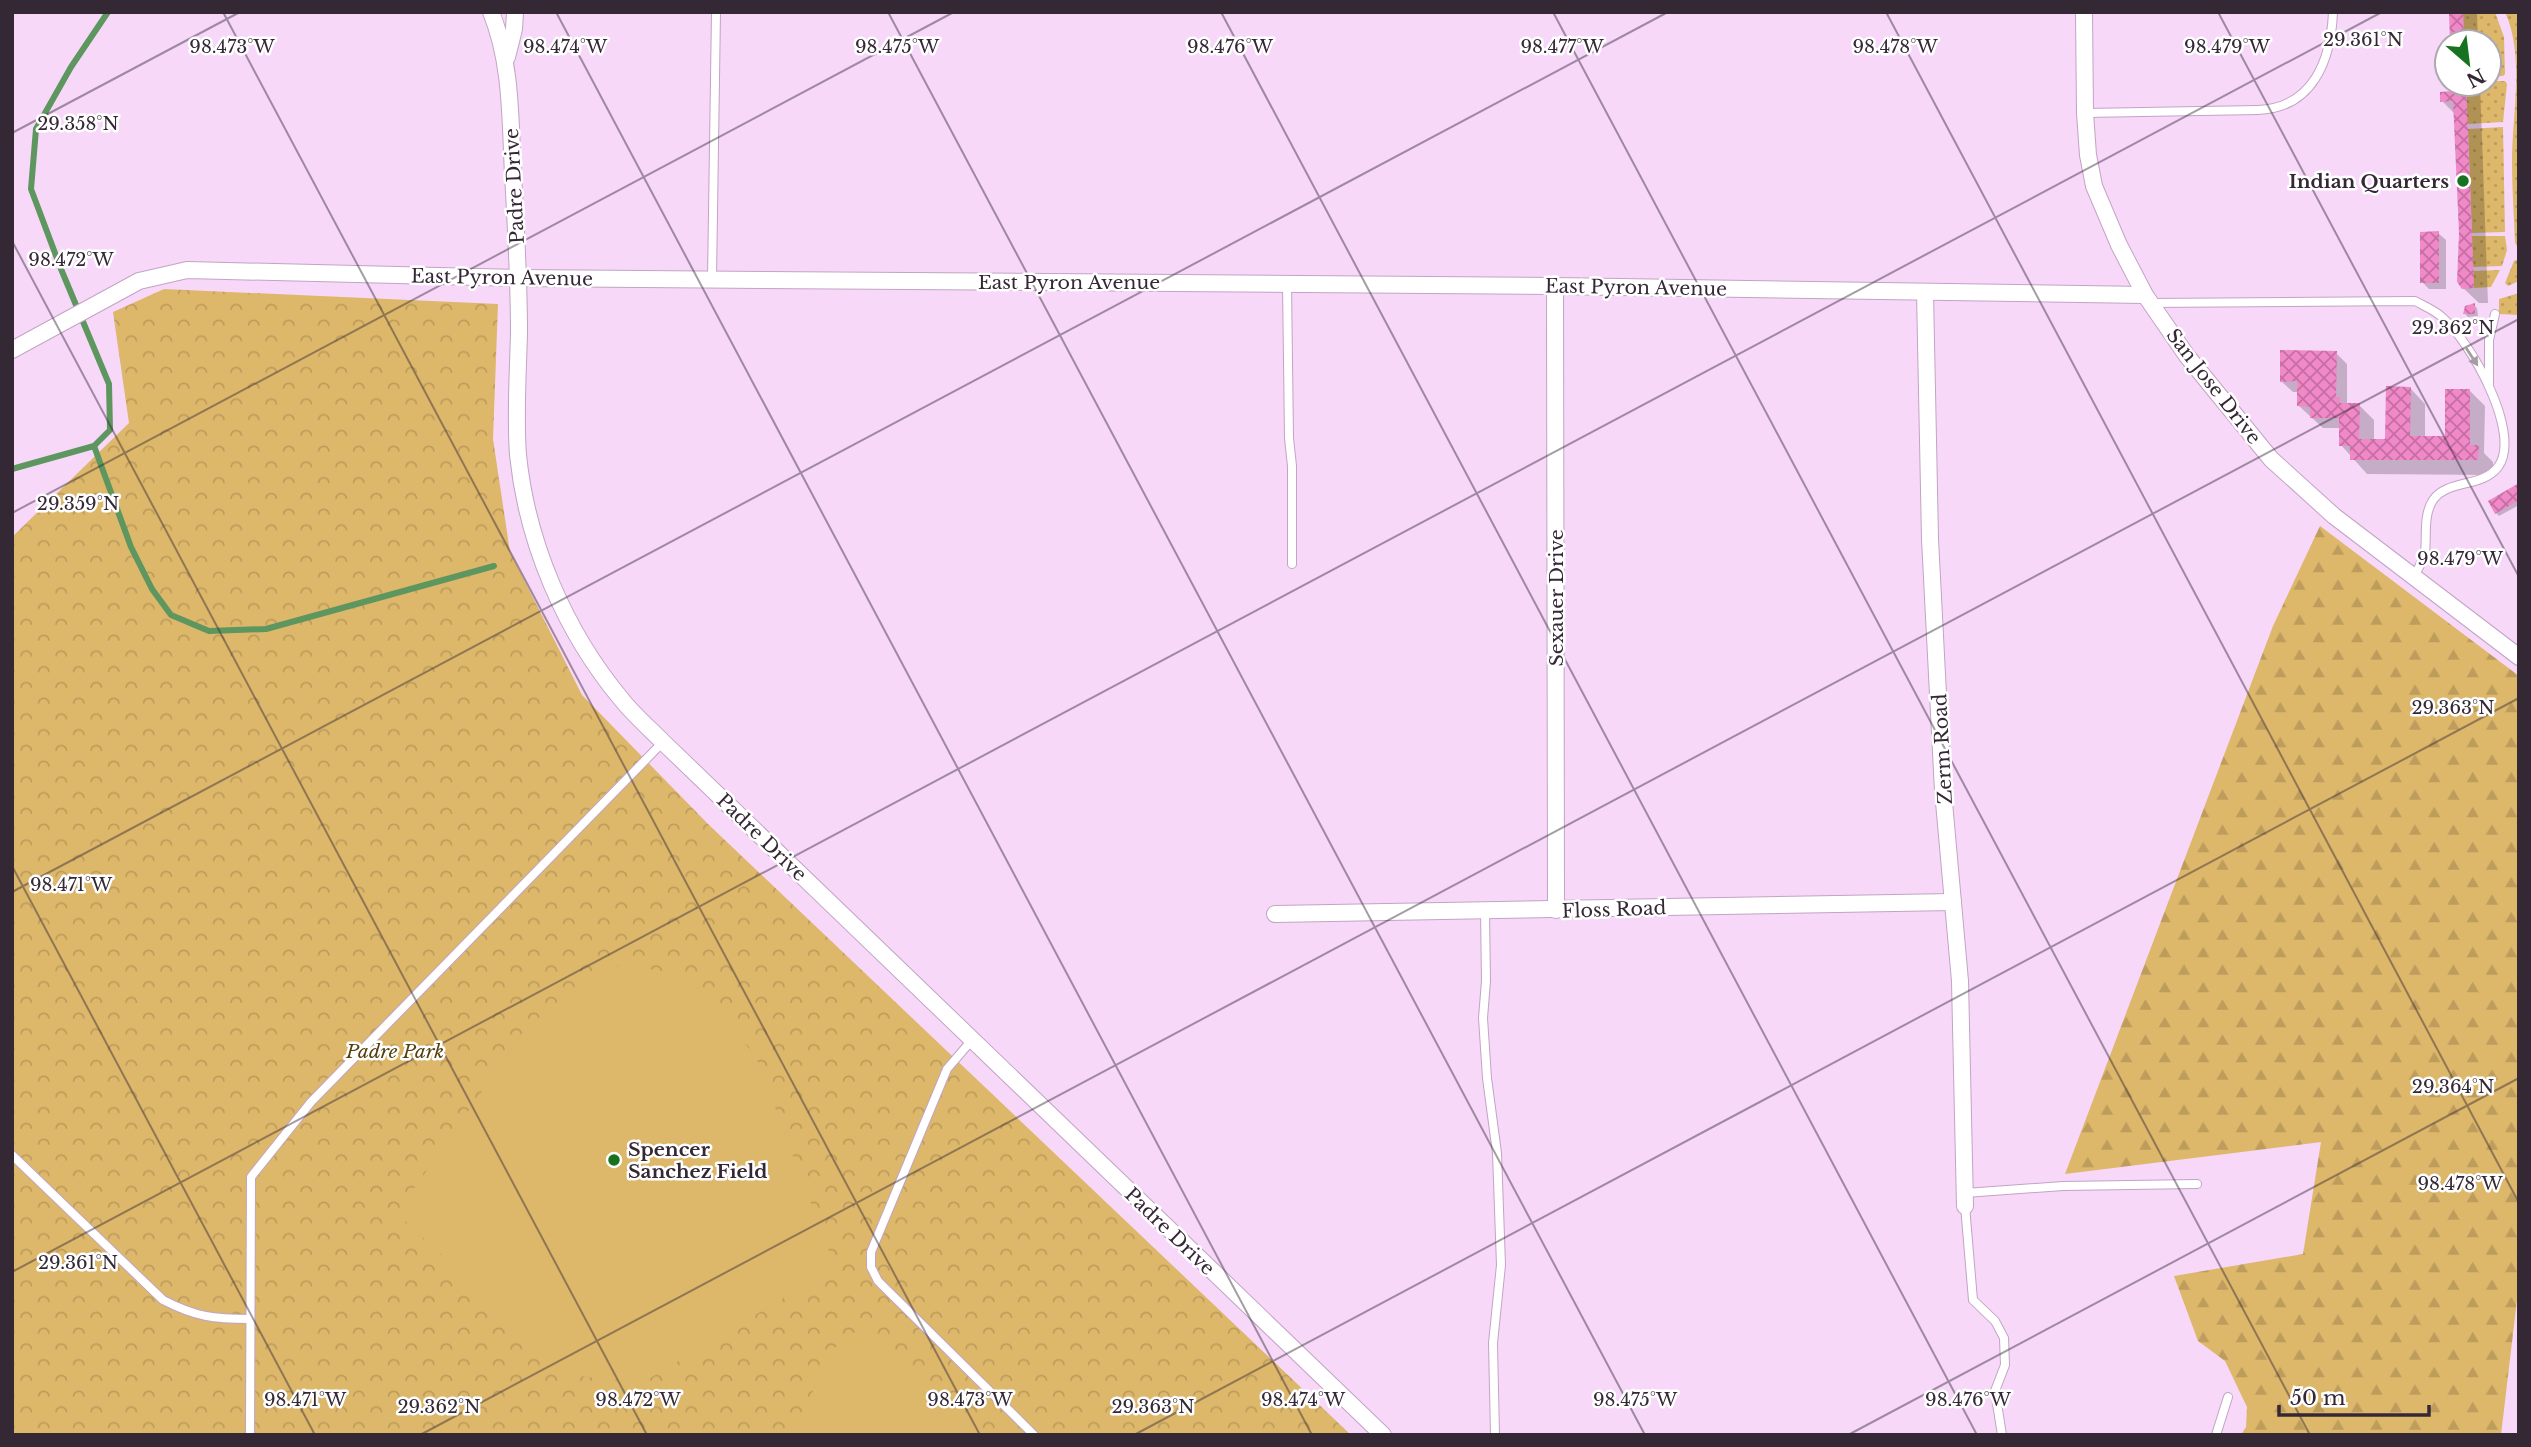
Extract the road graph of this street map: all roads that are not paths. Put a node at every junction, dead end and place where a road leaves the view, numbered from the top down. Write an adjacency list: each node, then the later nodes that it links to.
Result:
1 (491, 12): 6 (street, Padre Drive)
2 (515, 12): 6 (street, Padre Drive)
3 (716, 12): 9 (lane)
4 (2084, 12): 7 (street, San Jose Drive)
5 (2333, 12): 7 (lane)
6 (506, 60): 8 (street, Padre Drive)
7 (2085, 113): 13 (street, San Jose Drive)
8 (519, 278): 9 (street, East Pyron Avenue); 15 (street, East Pyron Avenue); 20 (street, Padre Drive)
9 (712, 279): 10 (street, East Pyron Avenue)
10 (1287, 284): 11 (street, East Pyron Avenue); 17 (lane)
11 (1555, 286): 12 (street, East Pyron Avenue); 23 (street, Sexauer Drive)
12 (1925, 292): 13 (street, East Pyron Avenue); 21 (street, Zerm Road)
13 (2148, 299): 16 (lane, one-way to 16); 18 (street, San Jose Drive)
14 (2495, 314): 16 (lane)
15 (12, 350)
16 (2489, 383): 18 (lane)
17 (1292, 564)
18 (2414, 578): 19 (street, San Jose Drive)
19 (2519, 657)
20 (663, 742): 25 (street, Padre Drive); 29 (lane)
21 (1953, 902): 23 (street, Floss Road); 28 (street, Zerm Road)
22 (1485, 911): 23 (street, Floss Road); 24 (street, Floss Road); 34 (lane)
23 (1556, 911)
24 (1275, 914)
25 (972, 1040): 32 (lane); 33 (street, Padre Drive)
26 (12, 1155): 29 (lane)
27 (2197, 1184): 28 (lane)
28 (1965, 1200): 35 (lane)
29 (250, 1319): 31 (lane)
30 (2228, 1397): 36 (lane)
31 (250, 1435)
32 (1034, 1435)
33 (1383, 1435)
34 (1495, 1435)
35 (2002, 1435)
36 (2216, 1435)

